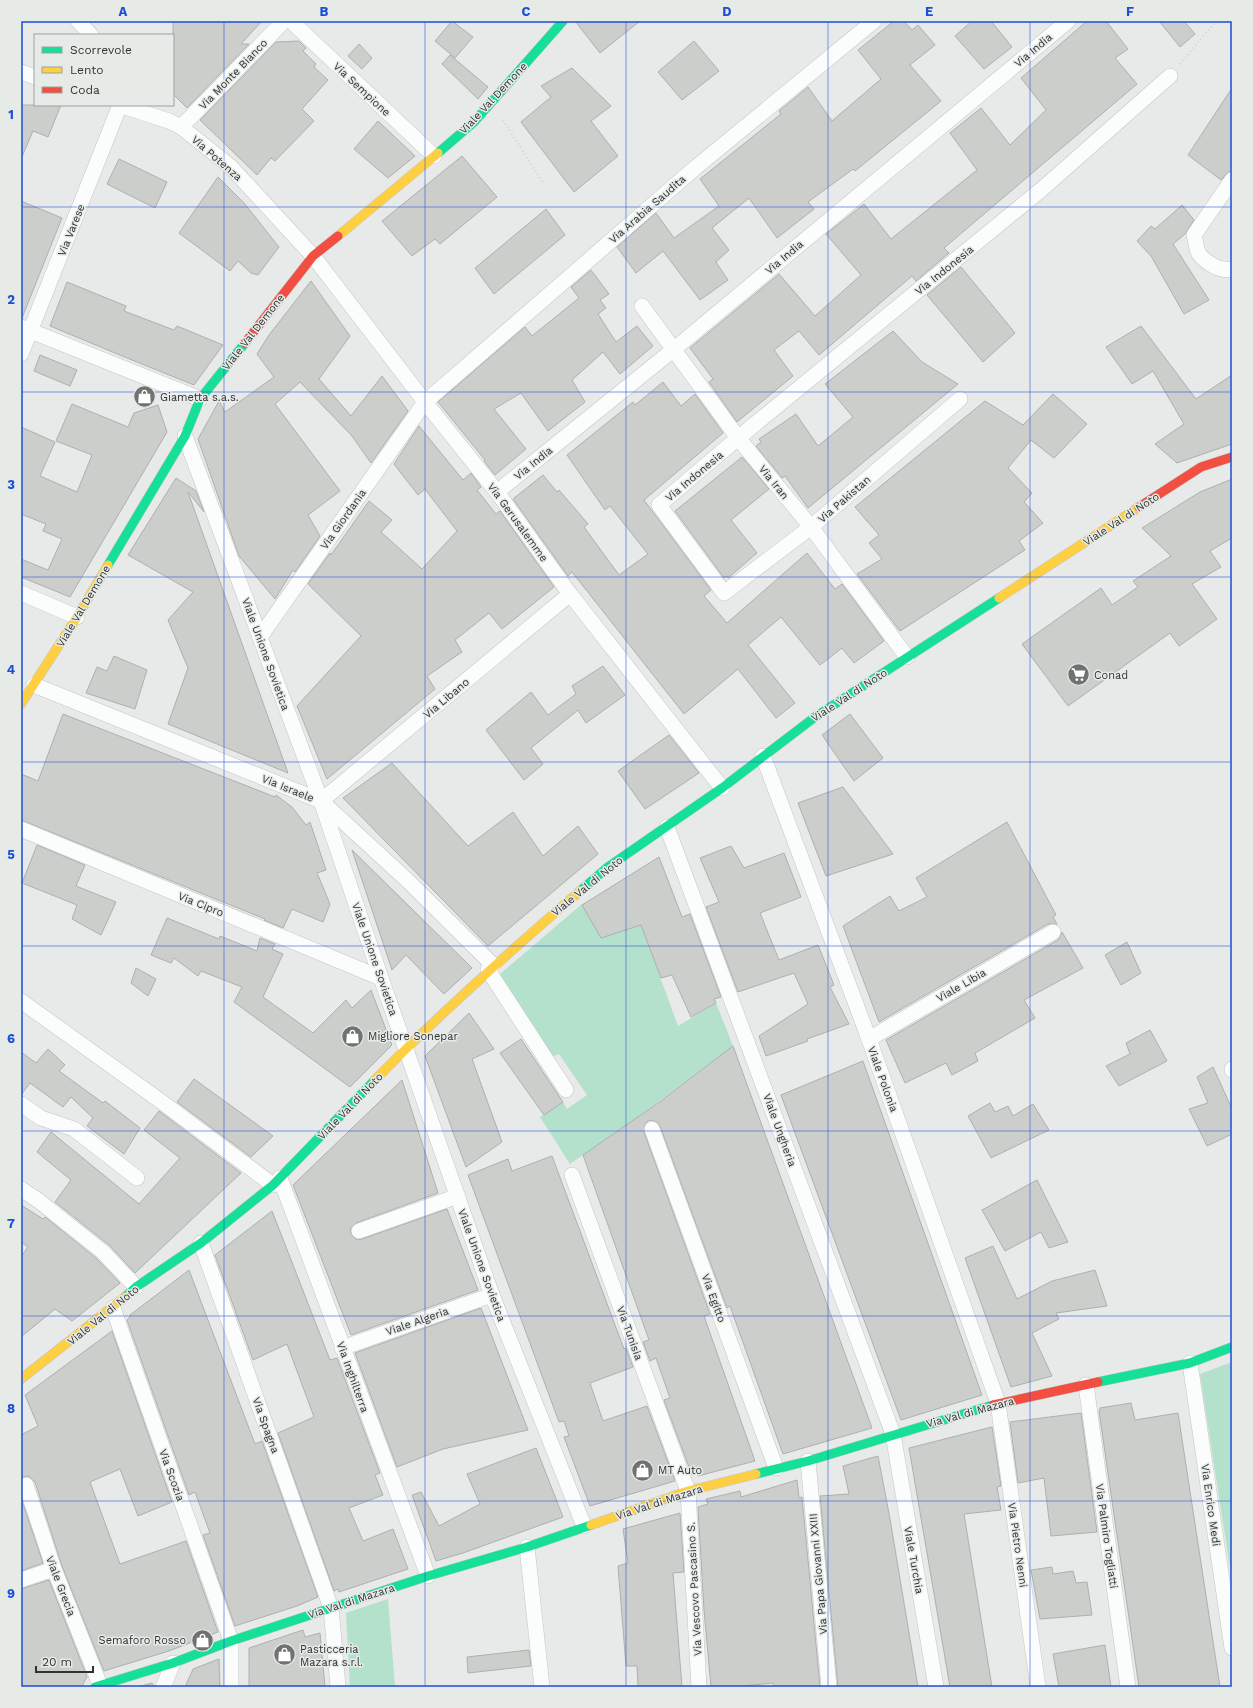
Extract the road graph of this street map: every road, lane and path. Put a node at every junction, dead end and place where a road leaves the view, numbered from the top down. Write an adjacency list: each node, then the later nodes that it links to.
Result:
1 (78, 21): 8 (street)
2 (284, 21): 16 (street, Via Monte Bianco)
3 (291, 21): 17 (street, Via Sempione)
4 (874, 21): 28 (street, Via Arabia Saudita)
5 (1068, 21): 24 (street, Via India)
6 (1216, 21): 10 (path)
7 (554, 24): 12 (street, Viale Val Demone)
8 (90, 34)
9 (21, 72): 11 (street)
10 (1170, 76): 30 (street, Via Indonesia)
11 (34, 77)
12 (492, 102): 17 (street, Viale Val Demone); 19 (path)
13 (120, 106): 23 (street, Via Varese)
14 (123, 106): 16 (street, Via Potenza)
15 (156, 106): 16 (street)
16 (175, 124): 20 (street, Via Potenza)
17 (434, 156): 20 (street, Viale Val Demone)
18 (1232, 180): 21 (street)
19 (543, 183)
20 (313, 256): 26 (street, Viale Val Demone); 28 (street, Via Gerusalemme)
21 (1232, 269)
22 (642, 306): 24 (street, Via Iran)
23 (26, 329): 25 (street, Via Varese); 26 (street)
24 (672, 350): 30 (street, Via Iran); 32 (street, Via India)
25 (21, 354)
26 (200, 399): 29 (street, Viale Val Demone)
27 (960, 399): 33 (street, Via Pakistan)
28 (425, 402): 32 (street, Via Gerusalemme); 38 (street, Via Giordania)
29 (185, 436): 37 (street, Viale Val Demone); 38 (street, Viale Unione Sovietica)
30 (738, 438): 33 (street, Via Iran); 35 (street, Via Indonesia)
31 (1232, 457): 39 (street, Viale Val di Noto)
32 (497, 492): 36 (street, Via Gerusalemme)
33 (811, 527): 35 (street, Via Pakistan); 39 (street, Via Iran)
34 (21, 593): 37 (street)
35 (724, 593)
36 (570, 594): 43 (street, Via Gerusalemme); 44 (street, Via Libano)
37 (77, 617): 40 (street, Viale Val Demone)
38 (260, 637): 44 (street, Viale Unione Sovietica)
39 (907, 657): 42 (street, Viale Val di Noto)
40 (34, 685): 41 (street, Viale Val Demone); 44 (street, Via Israele)
41 (21, 704)
42 (764, 756): 43 (street, Viale Val di Noto); 51 (street, Viale Polonia)
43 (722, 788): 45 (street, Viale Val di Noto)
44 (321, 801): 48 (street, Via Israele); 49 (street, Viale Unione Sovietica)
45 (667, 827): 48 (street, Viale Val di Noto); 72 (street, Viale Ungheria)
46 (21, 829): 49 (street, Via Cipro)
47 (1053, 932): 51 (street, Viale Libia)
48 (491, 968): 52 (street, Viale Val di Noto); 53 (street, Via Israele)
49 (381, 978): 52 (street, Viale Unione Sovietica)
50 (21, 1001): 58 (street)
51 (869, 1039): 71 (street, Viale Polonia)
52 (406, 1048): 58 (street, Viale Val di Noto); 60 (street, Viale Unione Sovietica)
53 (566, 1090)
54 (21, 1104): 57 (street)
55 (652, 1129): 74 (street, Via Egitto)
56 (572, 1175): 76 (street, Via Tunisia)
57 (137, 1178)
58 (277, 1182): 62 (street, Viale Val di Noto); 67 (street, Via Inghilterra)
59 (21, 1189): 63 (street)
60 (458, 1196): 61 (street); 64 (street, Viale Unione Sovietica)
61 (359, 1231)
62 (201, 1243): 63 (street, Viale Val di Noto); 82 (street, Via Spagna)
63 (136, 1287): 65 (street, Viale Val di Noto)
64 (492, 1295): 67 (street, Viale Algeria); 77 (street, Viale Unione Sovietica)
65 (113, 1308): 69 (street, Viale Val di Noto); 83 (street, Via Scozia)
66 (1232, 1347): 68 (street, Via Val di Mazara)
67 (342, 1348): 80 (street, Via Inghilterra)
68 (1190, 1363): 70 (street, Via Val di Mazara); 84 (street, Via Enrico Medi)
69 (21, 1379)
70 (1086, 1385): 71 (street, Via Val di Mazara); 95 (street, Via Palmiro Togliatti)
71 (998, 1403): 72 (street, Via Val di Mazara); 94 (street, Via Pietro Nenni)
72 (893, 1434): 73 (street, Via Val di Mazara); 93 (street, Viale Turchia)
73 (808, 1461): 74 (street, Via Val di Mazara); 92 (street, Via Papa Giovanni XXIII)
74 (776, 1468): 76 (street, Via Val di Mazara)
75 (26, 1485): 79 (street, Viale Grecia)
76 (688, 1491): 77 (street, Via Val di Mazara); 91 (street, Via Vescovo Pascasino S.)
77 (584, 1526): 78 (street, Via Val di Mazara)
78 (528, 1547): 80 (street, Via Val di Mazara); 90 (street)
79 (54, 1568): 81 (street); 86 (street, Viale Grecia)
80 (428, 1576): 82 (street, Via Val di Mazara)
81 (21, 1580)
82 (331, 1608): 83 (street, Via Val di Mazara); 89 (street, Via Spagna)
83 (231, 1641): 85 (street, Via Val di Mazara); 88 (street, Via Scozia)
84 (1232, 1648)
85 (173, 1664): 86 (street, Via Val di Mazara); 87 (street)
86 (97, 1686)
87 (163, 1687)
88 (231, 1687)
89 (338, 1687)
90 (542, 1687)
91 (699, 1687)
92 (829, 1687)
93 (936, 1687)
94 (1038, 1687)
95 (1128, 1687)

